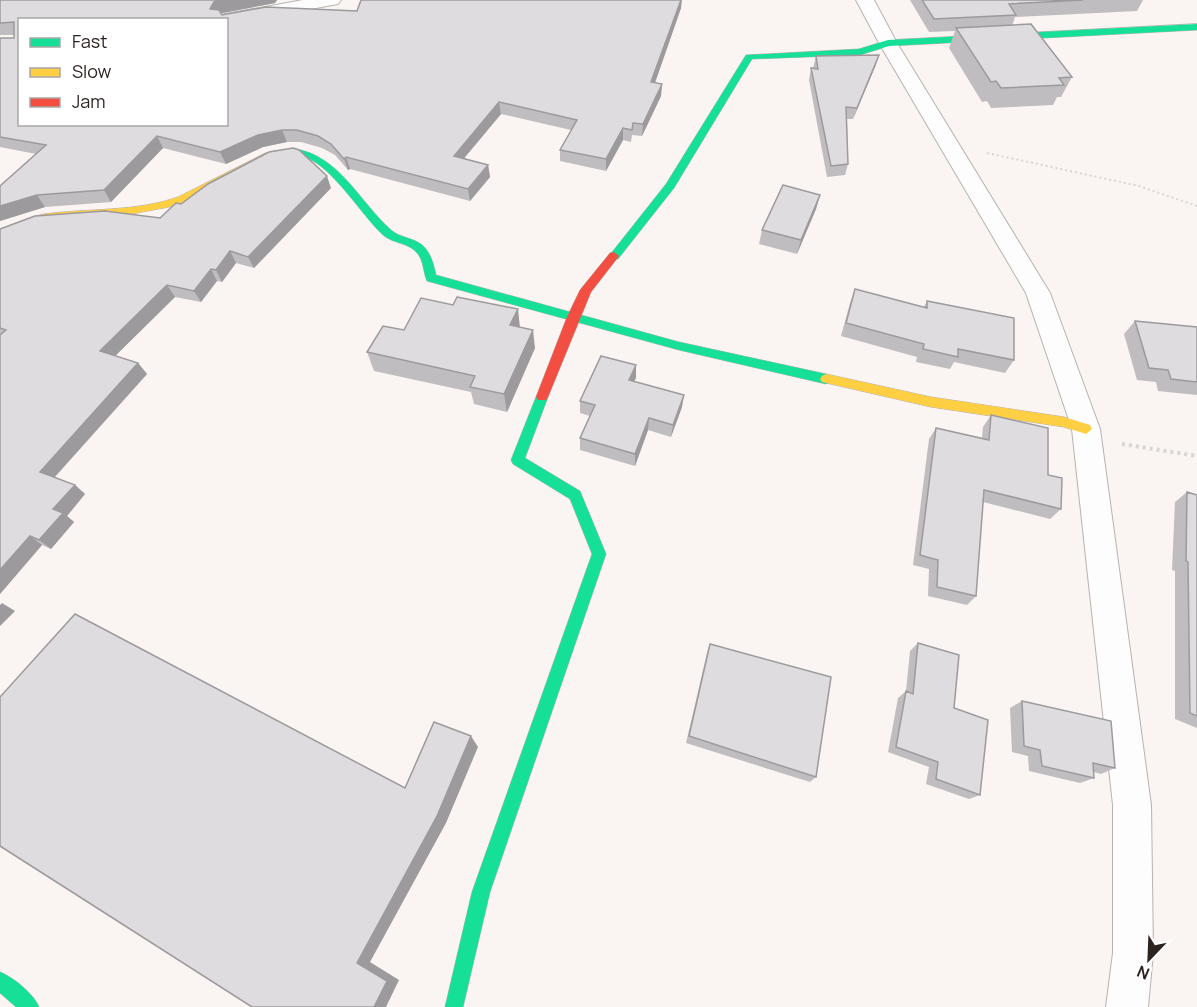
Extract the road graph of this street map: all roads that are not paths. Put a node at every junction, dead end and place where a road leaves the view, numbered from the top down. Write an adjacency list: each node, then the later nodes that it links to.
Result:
1 (865, 0): 5 (street)
2 (324, 1): 3 (street)
3 (228, 20)
4 (1197, 27): 5 (street)
5 (888, 43): 7 (street); 8 (street)
6 (0, 233): 7 (street)
7 (573, 317): 8 (street); 11 (street)
8 (1086, 429): 12 (street)
9 (0, 981): 10 (street)
10 (30, 1007)
11 (454, 1007)
12 (1127, 1007)

